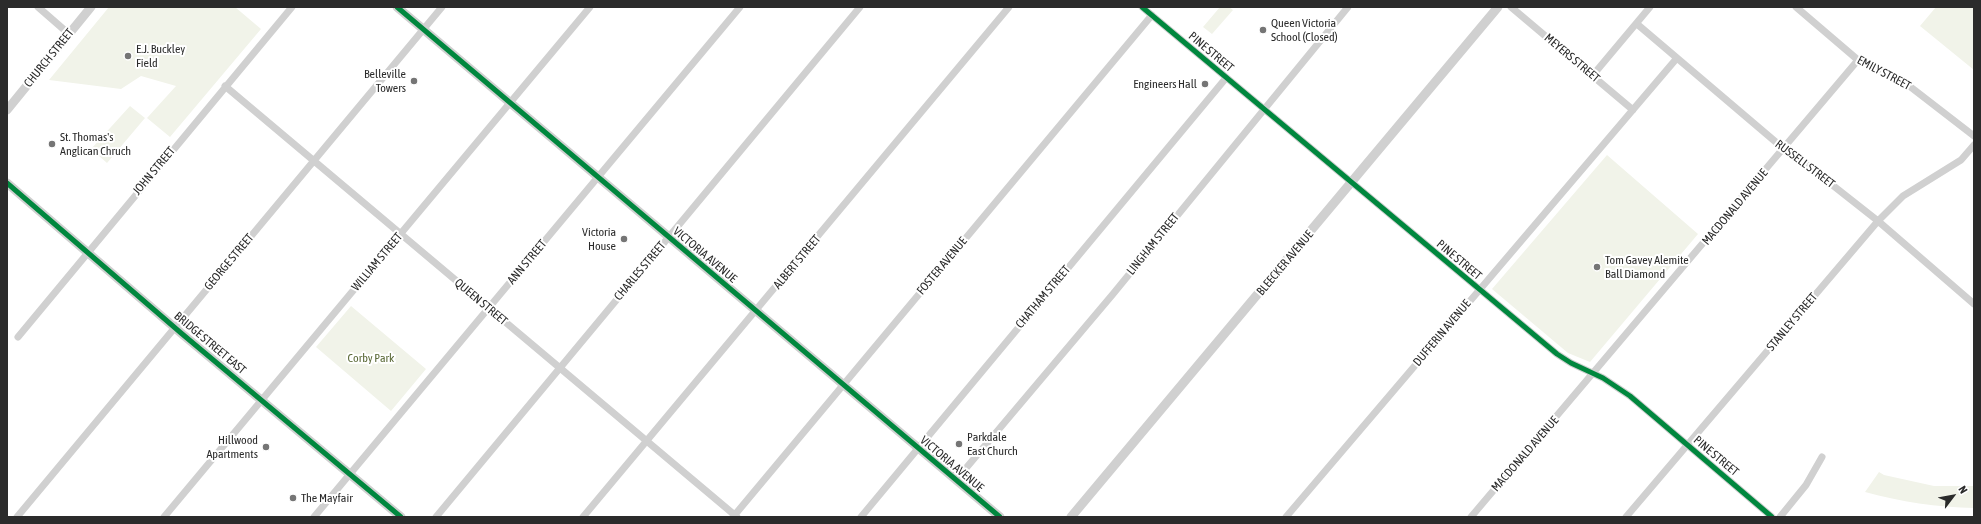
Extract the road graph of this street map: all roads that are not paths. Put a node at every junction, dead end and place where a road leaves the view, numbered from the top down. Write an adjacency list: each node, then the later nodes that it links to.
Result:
1 (38, 7): 19 (street)
2 (91, 7): 19 (street, CHURCH STREET)
3 (292, 7): 24 (street, JOHN STREET)
4 (397, 7): 18 (street, VICTORIA AVENUE)
5 (442, 7): 18 (street, GEORGE STREET)
6 (590, 7): 25 (street, WILLIAM STREET)
7 (740, 7): 33 (street, ANN STREET)
8 (860, 7): 38 (street, CHARLES STREET)
9 (1009, 7): 43 (street, ALBERT STREET)
10 (1142, 7): 16 (street, PINE STREET)
11 (1348, 7): 27 (street, LINGHAM STREET)
12 (1498, 7): 35 (street, BLEECKER AVENUE)
13 (1510, 7): 22 (street, MEYERS STREET)
14 (1650, 7): 17 (street)
15 (1796, 7): 21 (street, EMILY STREET)
16 (1152, 15): 23 (street, PINE STREET); 48 (street, FOSTER AVENUE)
17 (1637, 24): 20 (street, RUSSELL STREET); 22 (street)
18 (424, 29): 25 (street, VICTORIA AVENUE); 32 (street, GEORGE STREET)
19 (69, 34): 26 (street, CHURCH STREET)
20 (1677, 58): 28 (street, DUFFERIN AVENUE); 31 (street, RUSSELL STREET)
21 (1858, 60): 29 (street, EMILY STREET); 31 (street, MACDONALD AVENUE)
22 (1593, 75): 28 (street, MEYERS STREET)
23 (1226, 78): 27 (street, PINE STREET); 52 (street, CHATHAM STREET)
24 (225, 86): 32 (street, QUEEN STREET); 39 (street, JOHN STREET)
25 (511, 102): 33 (street, VICTORIA AVENUE); 37 (street, WILLIAM STREET)
26 (7, 110)
27 (1264, 110): 35 (street, PINE STREET); 55 (street, LINGHAM STREET)
28 (1633, 110): 40 (street, DUFFERIN AVENUE)
29 (1974, 136)
30 (1974, 145): 36 (street, STANLEY STREET)
31 (1784, 149): 36 (street, RUSSELL STREET); 47 (street, MACDONALD AVENUE)
32 (313, 161): 37 (street, QUEEN STREET); 44 (street, GEORGE STREET)
33 (598, 177): 38 (street, VICTORIA AVENUE); 42 (street, ANN STREET)
34 (7, 183): 39 (street, BRIDGE STREET EAST)
35 (1352, 183): 40 (street, PINE STREET); 65 (street, BLEECKER AVENUE)
36 (1878, 221): 41 (street, RUSSELL STREET); 51 (street, STANLEY STREET)
37 (400, 234): 42 (street, QUEEN STREET); 49 (street, WILLIAM STREET)
38 (669, 237): 43 (street, VICTORIA AVENUE); 46 (street, CHARLES STREET)
39 (87, 252): 44 (street, BRIDGE STREET EAST); 45 (street, JOHN STREET)
40 (1479, 290): 47 (street, PINE STREET); 66 (street, DUFFERIN AVENUE)
41 (1974, 304)
42 (489, 308): 46 (street, QUEEN STREET); 54 (street, ANN STREET)
43 (756, 311): 48 (street, VICTORIA AVENUE); 50 (street, ALBERT STREET)
44 (175, 327): 49 (street, BRIDGE STREET EAST); 57 (street, GEORGE STREET)
45 (18, 337)
46 (560, 368): 50 (street, QUEEN STREET); 61 (street, CHARLES STREET)
47 (1594, 373): 51 (street, PINE STREET); 67 (street, MACDONALD AVENUE)
48 (843, 385): 52 (street, VICTORIA AVENUE); 56 (street, FOSTER AVENUE)
49 (262, 400): 54 (street, BRIDGE STREET EAST); 58 (street, WILLIAM STREET)
50 (647, 440): 56 (street, QUEEN STREET); 62 (street, ALBERT STREET)
51 (1687, 445): 68 (street, STANLEY STREET); 69 (street, PINE STREET)
52 (918, 448): 55 (street, VICTORIA AVENUE); 63 (street, CHATHAM STREET)
53 (1822, 457): 70 (street)
54 (349, 474): 59 (street, ANN STREET); 60 (street, BRIDGE STREET EAST)
55 (956, 480): 64 (street, VICTORIA AVENUE)
56 (735, 516)
57 (17, 517)
58 (164, 517)
59 (314, 517)
60 (401, 517)
61 (436, 517)
62 (583, 517)
63 (860, 517)
64 (1000, 517)
65 (1071, 517)
66 (1286, 517)
67 (1471, 517)
68 (1626, 517)
69 (1772, 517)
70 (1780, 517)

